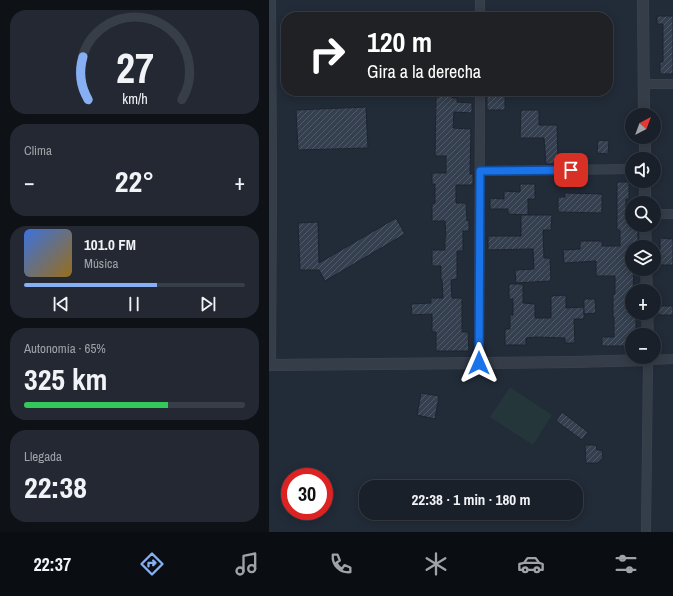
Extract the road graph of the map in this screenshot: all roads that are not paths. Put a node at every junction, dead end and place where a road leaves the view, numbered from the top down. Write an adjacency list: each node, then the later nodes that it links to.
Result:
1 (271, 0): 5 (street)
2 (480, 0): 4 (street)
3 (643, 0): 6 (street)
4 (480, 12)
5 (270, 68): 12 (street)
6 (644, 84): 7 (street); 9 (street)
7 (673, 84)
8 (480, 96): 11 (street)
9 (644, 108)
10 (625, 169): 11 (street)
11 (480, 171): 18 (street)
12 (271, 186): 20 (street)
13 (661, 214): 14 (street)
14 (673, 214)
15 (625, 359): 18 (street)
16 (661, 359): 17 (street)
17 (673, 359)
18 (479, 363): 20 (street)
19 (648, 364): 21 (street)
20 (270, 365)
21 (646, 532)

